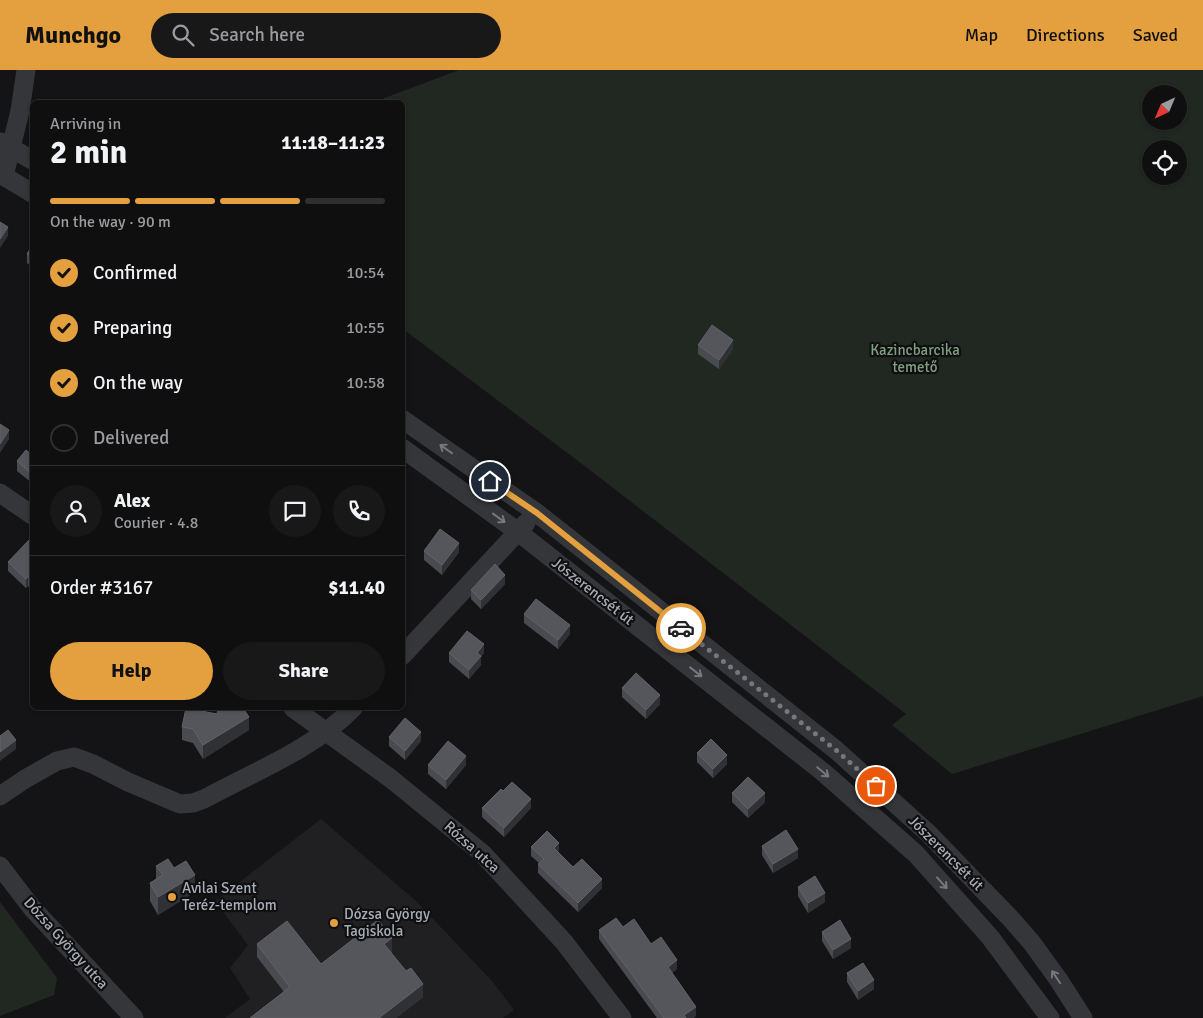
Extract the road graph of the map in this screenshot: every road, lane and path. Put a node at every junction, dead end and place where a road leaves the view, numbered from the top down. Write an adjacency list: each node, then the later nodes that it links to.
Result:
1 (26, 70): 2 (street)
2 (6, 144): 3 (street); 4 (street)
3 (30, 159)
4 (2, 175): 5 (street)
5 (30, 191)
6 (405, 421): 9 (street, Jószerencsét út, one-way to 6)
7 (405, 450): 11 (street, Jószerencsét út, one-way to 11)
8 (0, 492): 10 (street)
9 (537, 513): 11 (street); 21 (street, Jószerencsét út, one-way to 9)
10 (30, 514)
11 (517, 531): 12 (street); 20 (street, Jószerencsét út, one-way to 20)
12 (405, 653)
13 (296, 710): 15 (street, Rózsa utca)
14 (351, 710): 15 (street)
15 (324, 731): 16 (street); 19 (street, Rózsa utca)
16 (0, 796)
17 (0, 866): 18 (street, Dózsa György utca)
18 (134, 1018)
19 (622, 1018)
20 (1050, 1018)
21 (1083, 1018)

